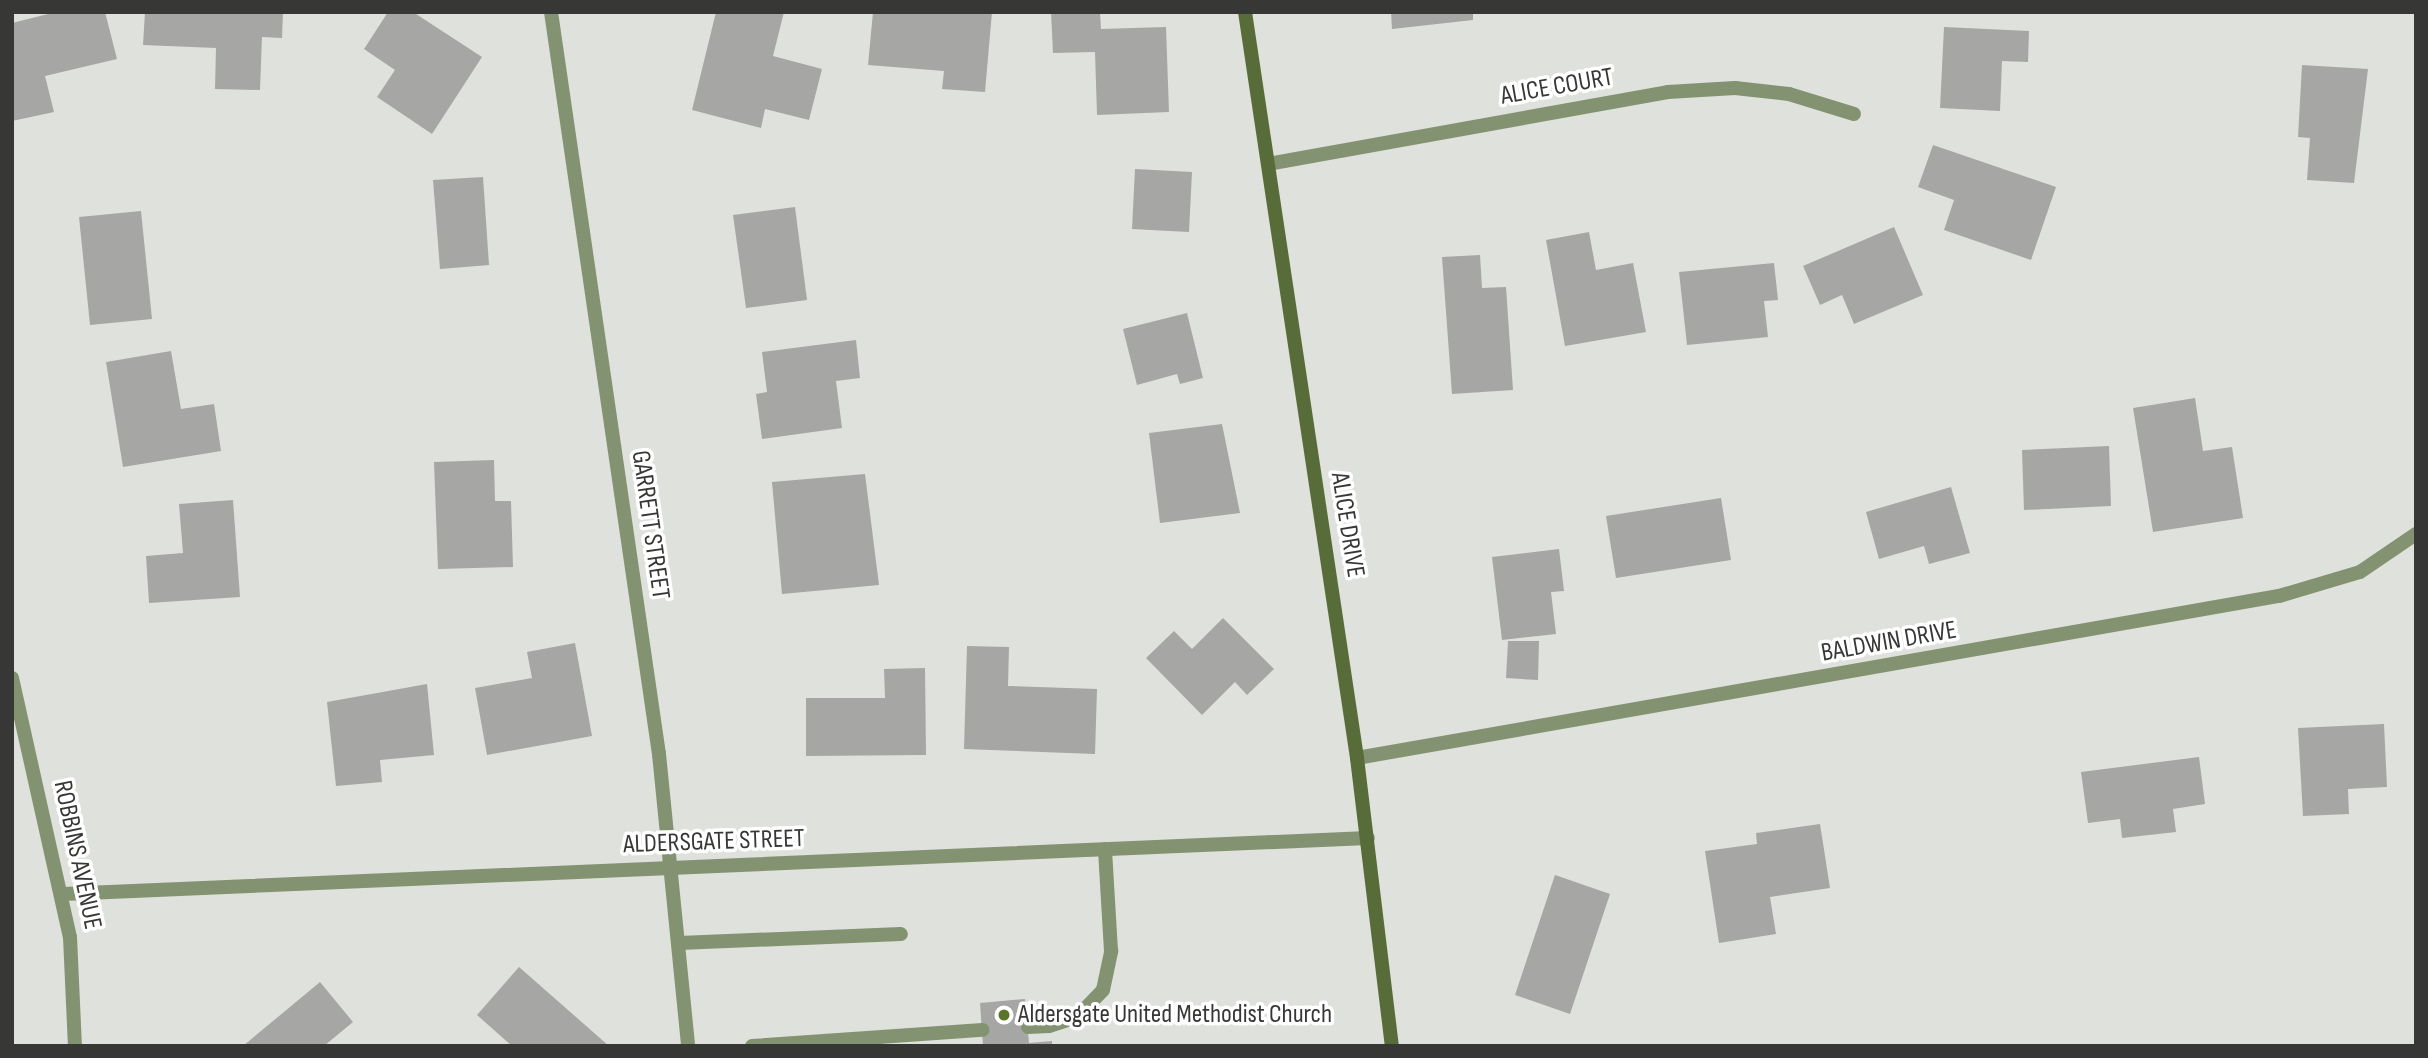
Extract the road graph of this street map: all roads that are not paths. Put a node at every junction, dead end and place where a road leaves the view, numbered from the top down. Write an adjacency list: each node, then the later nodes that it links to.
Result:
1 (551, 12): 10 (street, GARRETT STREET)
2 (1245, 12): 4 (main road, ALICE DRIVE)
3 (1854, 114): 4 (street, ALICE COURT)
4 (1268, 164): 7 (main road, ALICE DRIVE)
5 (2416, 534): 7 (street, BALDWIN DRIVE)
6 (12, 678): 11 (street, ROBBINS AVENUE)
7 (1357, 758): 8 (main road, ALICE DRIVE)
8 (1368, 838): 9 (street, ALDERSGATE STREET); 19 (main road, ALICE DRIVE)
9 (1105, 849): 10 (street, ALDERSGATE STREET); 14 (street)
10 (672, 868): 11 (street, ALDERSGATE STREET); 13 (street, GARRETT STREET)
11 (63, 894): 16 (street, ROBBINS AVENUE)
12 (901, 934): 13 (street)
13 (679, 943): 17 (street, GARRETT STREET)
14 (1028, 1027)
15 (982, 1030): 18 (street)
16 (75, 1046)
17 (688, 1046)
18 (752, 1046)
19 (1392, 1046)

